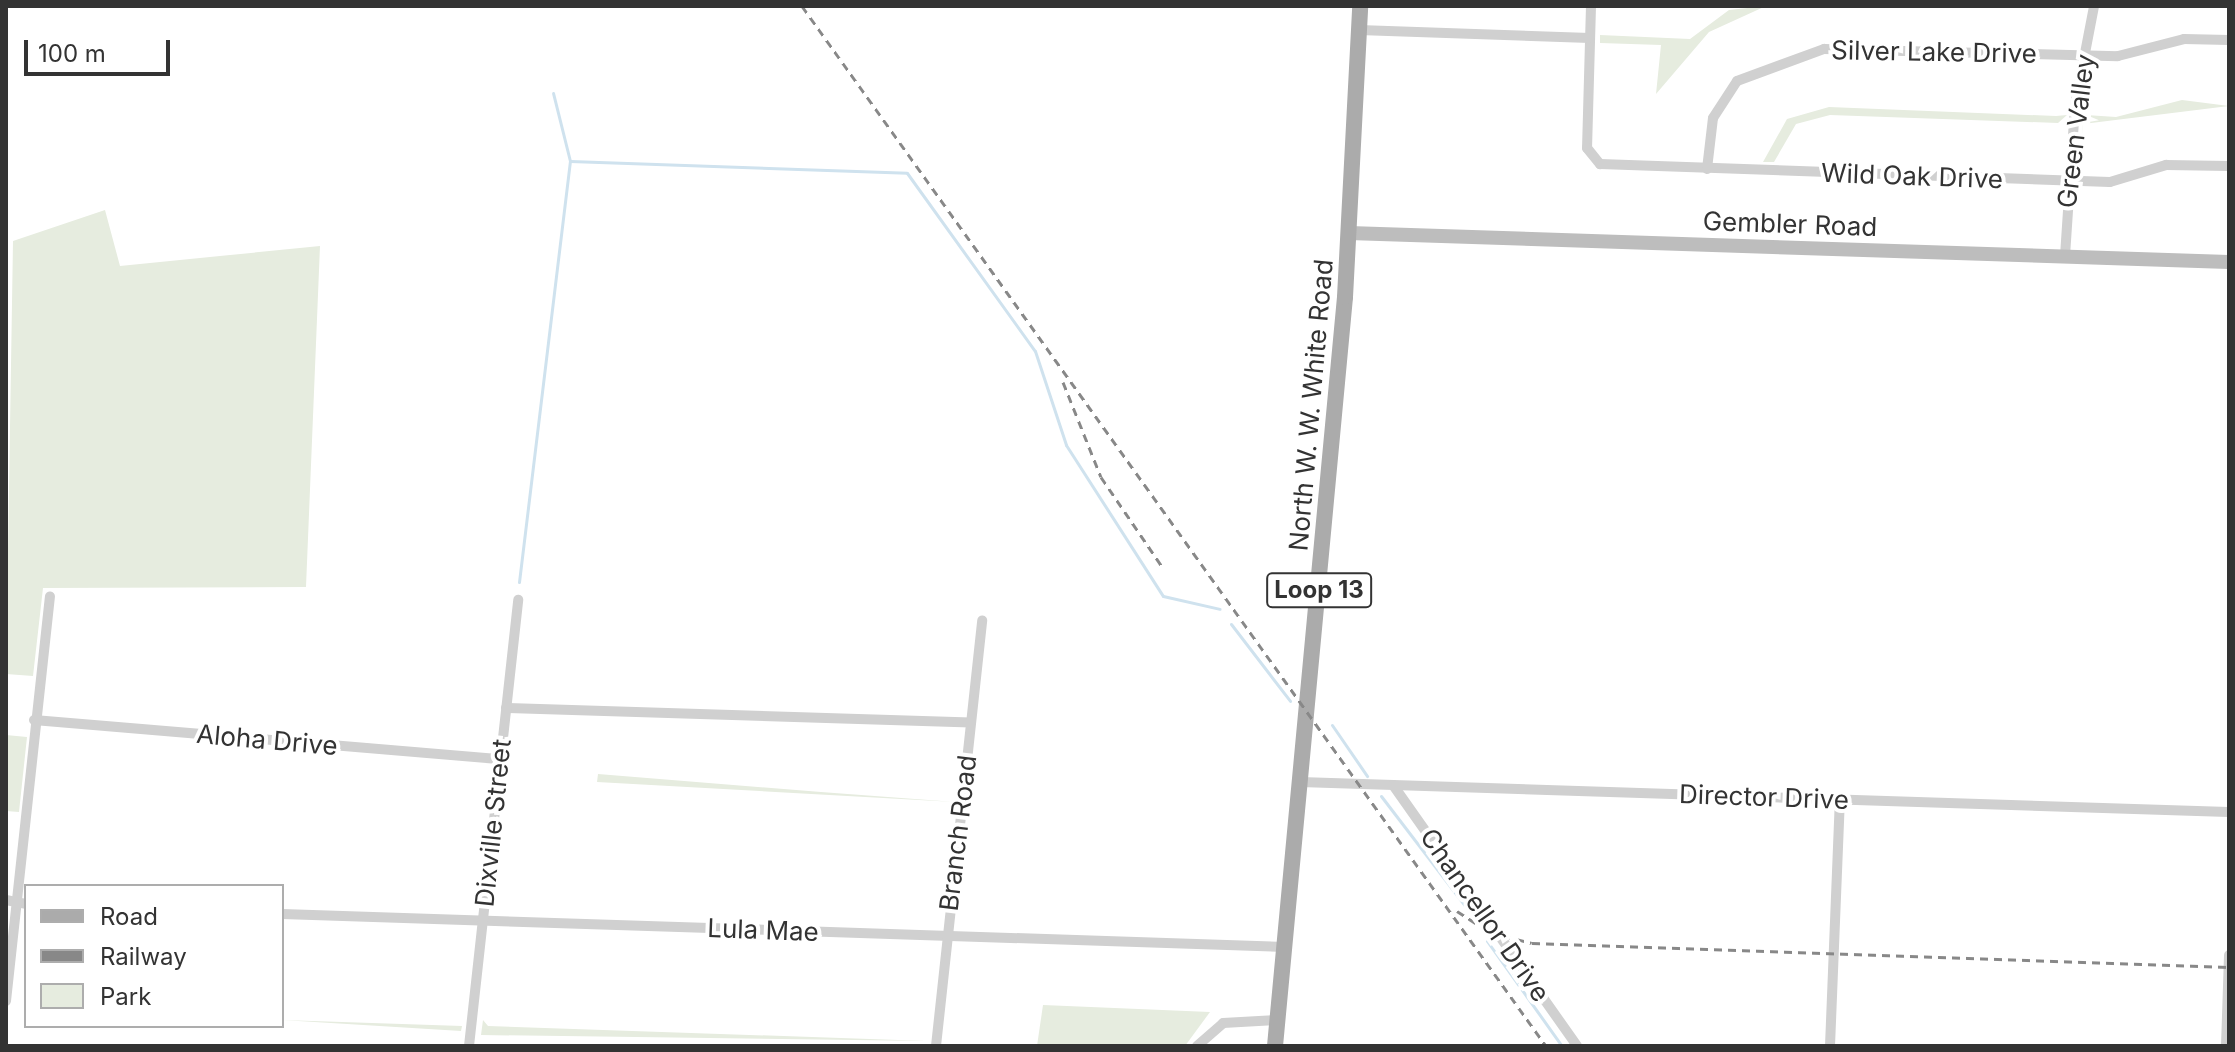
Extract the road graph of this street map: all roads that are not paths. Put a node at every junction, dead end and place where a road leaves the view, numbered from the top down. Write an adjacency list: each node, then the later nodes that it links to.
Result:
1 (1360, 6): 4 (main road, North W. W. White Road / Loop 13)
2 (1591, 6): 5 (street)
3 (2094, 6): 7 (street, Green Valley)
4 (1359, 30): 5 (street); 11 (main road, North W. W. White Road / Loop 13)
5 (1590, 38): 9 (street, Wild Oak Drive)
6 (2229, 40): 7 (street, Silver Lake Drive)
7 (2084, 55): 9 (street, Silver Lake Drive); 10 (street, Green Valley)
8 (2229, 166): 10 (street, Wild Oak Drive)
9 (1707, 169): 10 (street, Wild Oak Drive)
10 (2067, 181): 12 (street, Green Valley)
11 (1349, 233): 12 (main road, Gembler Road); 21 (main road, North W. W. White Road / Loop 13)
12 (2065, 256): 13 (main road, Gembler Road)
13 (2229, 262)
14 (50, 596): 18 (street)
15 (518, 600): 17 (street, Dixville Street)
16 (982, 620): 19 (street, Branch Road)
17 (506, 708): 19 (street); 20 (street, Dixville Street)
18 (34, 720): 20 (street, Aloha Drive); 25 (street)
19 (971, 723): 28 (street, Branch Road)
20 (500, 759): 27 (street, Dixville Street)
21 (1300, 782): 22 (street, Director Drive); 29 (main road, North W. W. White Road / Loop 13)
22 (1393, 785): 23 (street, Director Drive); 37 (street, Chancellor Drive)
23 (1840, 800): 24 (street, Director Drive); 38 (street)
24 (2229, 812)
25 (16, 902): 31 (street)
26 (284, 914): 27 (street, Lula Mae)
27 (483, 921): 28 (street, Lula Mae); 33 (street, Dixville Street)
28 (946, 937): 29 (street, Lula Mae); 34 (street, Branch Road)
29 (1285, 947): 32 (main road, North W. W. White Road / Loop 13)
30 (2229, 955): 39 (street)
31 (6, 1001)
32 (1277, 1020): 35 (street); 36 (main road, North W. W. White Road / Loop 13)
33 (469, 1046)
34 (936, 1046)
35 (1197, 1046)
36 (1275, 1046)
37 (1577, 1046)
38 (1830, 1046)
39 (2226, 1046)

